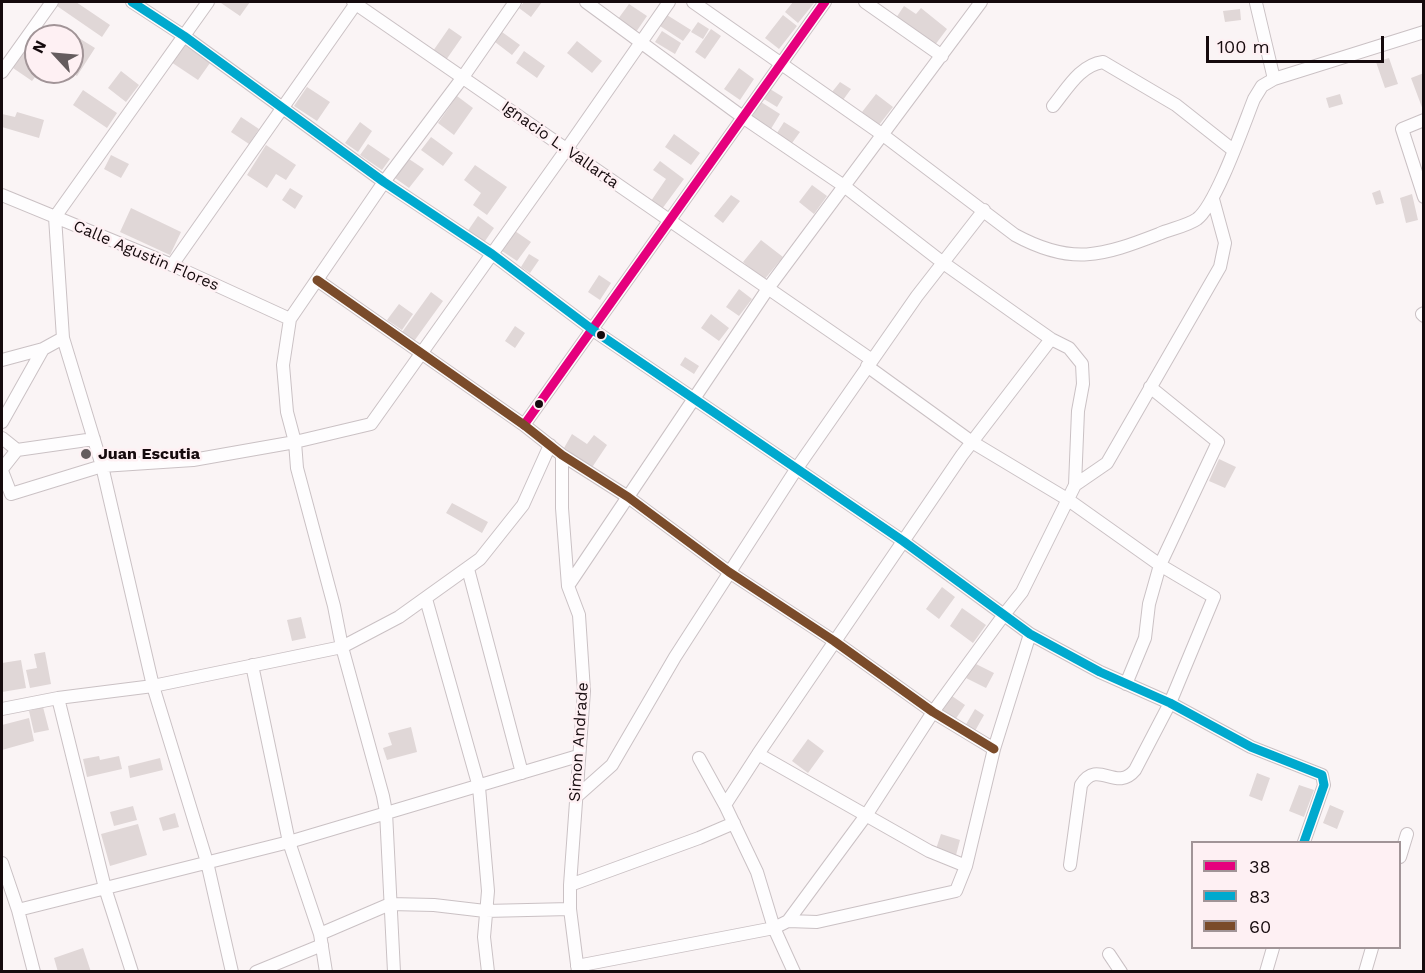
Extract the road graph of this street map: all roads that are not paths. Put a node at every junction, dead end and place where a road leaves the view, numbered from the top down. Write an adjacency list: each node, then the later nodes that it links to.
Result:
1 (52, 2): 18 (street)
2 (132, 2): 14 (street)
3 (208, 2): 14 (street)
4 (355, 2): 19 (street, Ignacio L. Vallarta); 22 (street)
5 (515, 2): 19 (street)
6 (586, 2): 15 (street)
7 (669, 2): 15 (street)
8 (693, 2): 17 (street)
9 (825, 2): 17 (street)
10 (865, 2): 16 (street)
11 (981, 2): 16 (street)
12 (1256, 3): 20 (street)
13 (1424, 32): 20 (street)
14 (184, 36): 22 (street); 34 (street)
15 (640, 43): 23 (street); 26 (street)
16 (942, 56): 25 (street)
17 (780, 64): 23 (street); 25 (street)
18 (2, 72)
19 (462, 77): 26 (street, Ignacio L. Vallarta); 28 (street)
20 (1274, 79): 27 (street)
21 (1053, 106): 27 (street)
22 (283, 107): 28 (street); 38 (street)
23 (744, 118): 29 (street); 35 (street)
24 (1424, 120): 31 (street)
25 (882, 135): 29 (street); 33 (street)
26 (566, 150): 35 (street, Ignacio L. Vallarta); 36 (street)
27 (1233, 150): 32 (street)
28 (384, 182): 36 (street); 39 (street)
29 (844, 186): 37 (street); 40 (street)
30 (2, 195): 34 (street, Calle Agustin Flores)
31 (1424, 196)
32 (1213, 199): 33 (street); 49 (street)
33 (984, 210): 37 (street)
34 (55, 217): 38 (street, Calle Agustin Flores); 43 (street)
35 (670, 222): 40 (street, Ignacio L. Vallarta); 42 (street)
36 (492, 254): 42 (street); 46 (street)
37 (942, 262): 44 (street); 48 (street)
38 (172, 265): 41 (street, Calle Agustin Flores)
39 (317, 280): 41 (street); 46 (street)
40 (769, 287): 48 (street, Ignacio L. Vallarta); 50 (street)
41 (290, 319): 55 (street)
42 (593, 330): 50 (street); 52 (street)
43 (63, 338): 45 (street); 54 (street)
44 (1051, 339): 56 (street); 63 (street)
45 (43, 349): 47 (street); 51 (street)
46 (422, 354): 52 (street); 55 (street)
47 (2, 360)
48 (869, 363): 56 (street, Ignacio L. Vallarta); 61 (street)
49 (1150, 387): 63 (street); 67 (street)
50 (693, 399): 61 (street); 64 (street)
51 (2, 422)
52 (524, 425): 57 (street)
53 (2, 438): 58 (street)
54 (94, 439): 58 (street); 60 (street)
55 (295, 442): 60 (street); 75 (street)
56 (972, 442): 65 (street, Ignacio L. Vallarta); 66 (street)
57 (549, 445): 59 (street); 68 (street)
58 (18, 450): 62 (street)
59 (562, 455): 64 (street); 70 (street, Simon Andrade)
60 (102, 466): 62 (street); 78 (street)
61 (796, 468): 66 (street); 69 (street)
62 (2, 470)
63 (1075, 486): 65 (street)
64 (628, 497): 69 (street); 70 (street)
65 (1067, 499): 67 (street, Ignacio L. Vallarta); 72 (street)
66 (903, 541): 72 (street); 74 (street)
67 (1160, 565): 77 (street); 80 (street, Ignacio L. Vallarta)
68 (468, 569): 71 (street); 87 (street)
69 (729, 572): 74 (street); 89 (street)
70 (568, 586): 85 (street, Simon Andrade)
71 (426, 599): 75 (street); 88 (street)
72 (1002, 616): 73 (street); 82 (street)
73 (1030, 634): 77 (street); 83 (street)
74 (834, 641): 82 (street); 84 (street)
75 (342, 647): 76 (street); 91 (street)
76 (252, 665): 78 (street); 96 (street)
77 (1126, 684): 80 (street)
78 (153, 686): 79 (street); 98 (street)
79 (58, 698): 81 (street); 103 (street)
80 (1170, 703): 95 (street); 100 (street)
81 (2, 709)
82 (933, 712): 83 (street); 92 (street)
83 (994, 749): 101 (street)
84 (758, 753): 90 (street); 92 (street)
85 (578, 756): 87 (street); 89 (street, Simon Andrade)
86 (699, 758): 90 (street)
87 (522, 773): 88 (street)
88 (479, 787): 91 (street); 107 (street)
89 (576, 797): 102 (street, Simon Andrade)
90 (725, 805): 93 (street)
91 (386, 812): 96 (street); 104 (street)
92 (867, 814): 101 (street); 108 (street)
93 (734, 823): 102 (street); 109 (street)
94 (1407, 834): 97 (street)
95 (1305, 841)
96 (289, 842): 98 (street); 110 (street)
97 (1401, 854)
98 (207, 862): 103 (street); 117 (street)
99 (2, 863): 106 (street)
100 (1071, 865)
101 (966, 866): 108 (street)
102 (570, 885): 105 (street, Simon Andrade)
103 (105, 888): 106 (street); 116 (street)
104 (390, 904): 107 (street); 110 (street); 120 (street)
105 (570, 909): 107 (street); 114 (street, Simon Andrade)
106 (18, 910): 115 (street)
107 (485, 911): 121 (street)
108 (788, 921): 109 (street)
109 (774, 928): 114 (street); 122 (street)
110 (321, 940): 118 (street); 119 (street)
111 (1273, 949): 124 (street)
112 (1372, 949): 125 (street)
113 (1109, 954): 123 (street)
114 (577, 969)
115 (34, 972)
116 (132, 972)
117 (232, 972)
118 (256, 972)
119 (326, 972)
120 (394, 972)
121 (488, 972)
122 (794, 972)
123 (1121, 972)
124 (1266, 972)
125 (1365, 972)

